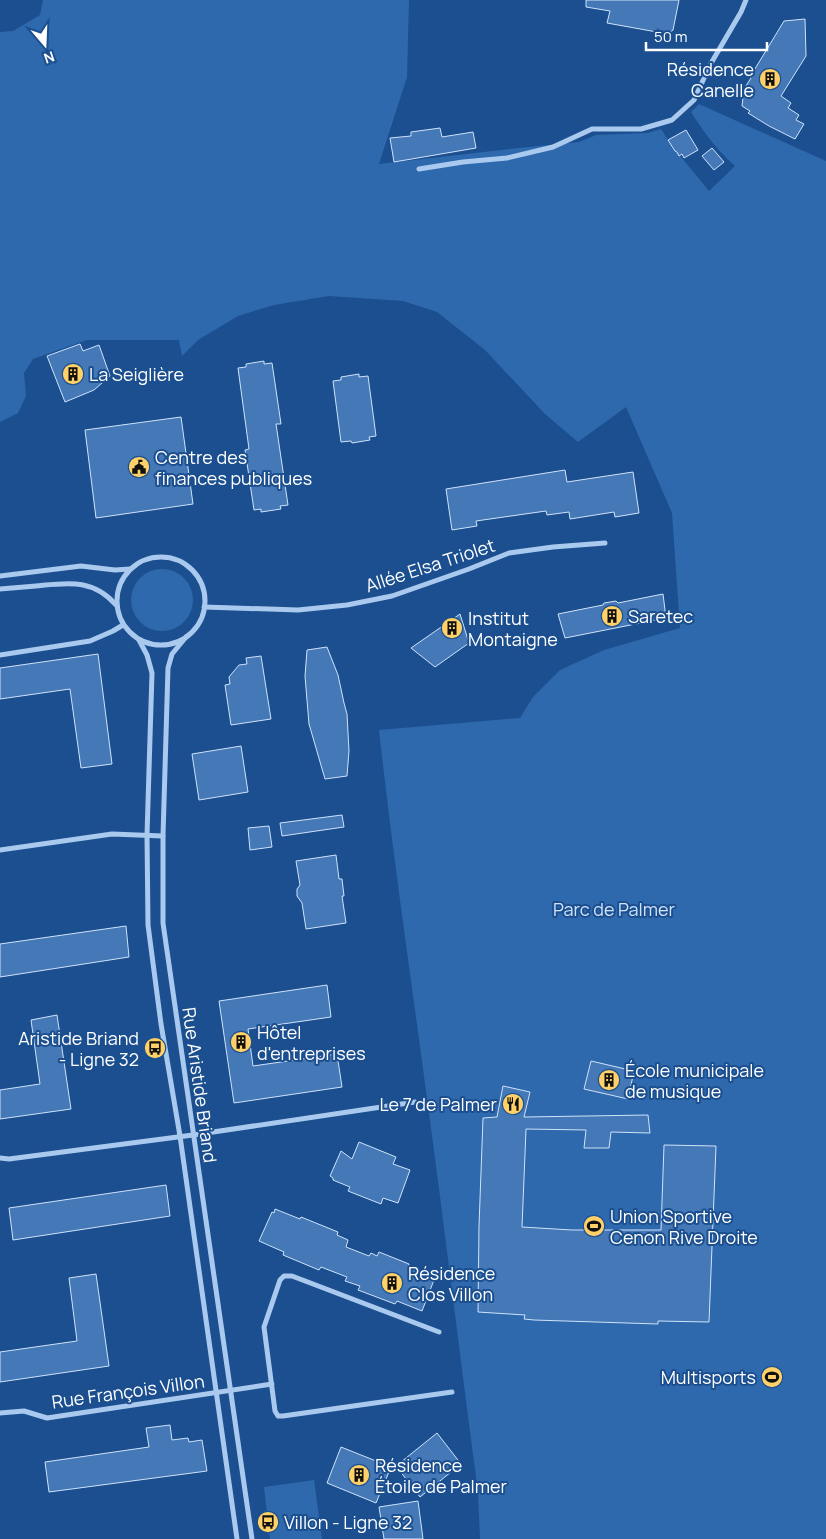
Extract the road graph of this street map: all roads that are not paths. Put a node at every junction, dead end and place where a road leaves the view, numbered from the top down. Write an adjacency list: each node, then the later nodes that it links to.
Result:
1 (746, 0): 2 (street)
2 (419, 169)
3 (605, 543): 8 (street, Allée Elsa Triolet)
4 (130, 569): 5 (street); 7 (street); 8 (street)
5 (0, 576)
6 (0, 589): 7 (street)
7 (116, 605): 9 (street)
8 (204, 607): 10 (street)
9 (124, 624): 11 (street); 12 (street)
10 (186, 637): 11 (street); 14 (street, Rue Aristide Briand)
11 (139, 640): 13 (street, Rue Aristide Briand)
12 (0, 654)
13 (147, 835): 14 (street); 15 (street); 18 (street, Rue Aristide Briand)
14 (163, 836): 17 (street, Rue Aristide Briand)
15 (0, 850)
16 (415, 1102): 17 (street)
17 (193, 1135): 18 (street); 22 (street, Rue Aristide Briand)
18 (180, 1136): 19 (street); 23 (street, Rue Aristide Briand)
19 (0, 1158)
20 (439, 1332): 21 (street)
21 (272, 1384): 22 (street, Rue François Villon); 24 (street)
22 (230, 1390): 23 (street, Rue François Villon); 27 (street, Rue Aristide Briand)
23 (216, 1392): 25 (street, Rue François Villon); 26 (street, Rue Aristide Briand)
24 (452, 1392)
25 (0, 1413)
26 (237, 1539)
27 (252, 1539)

